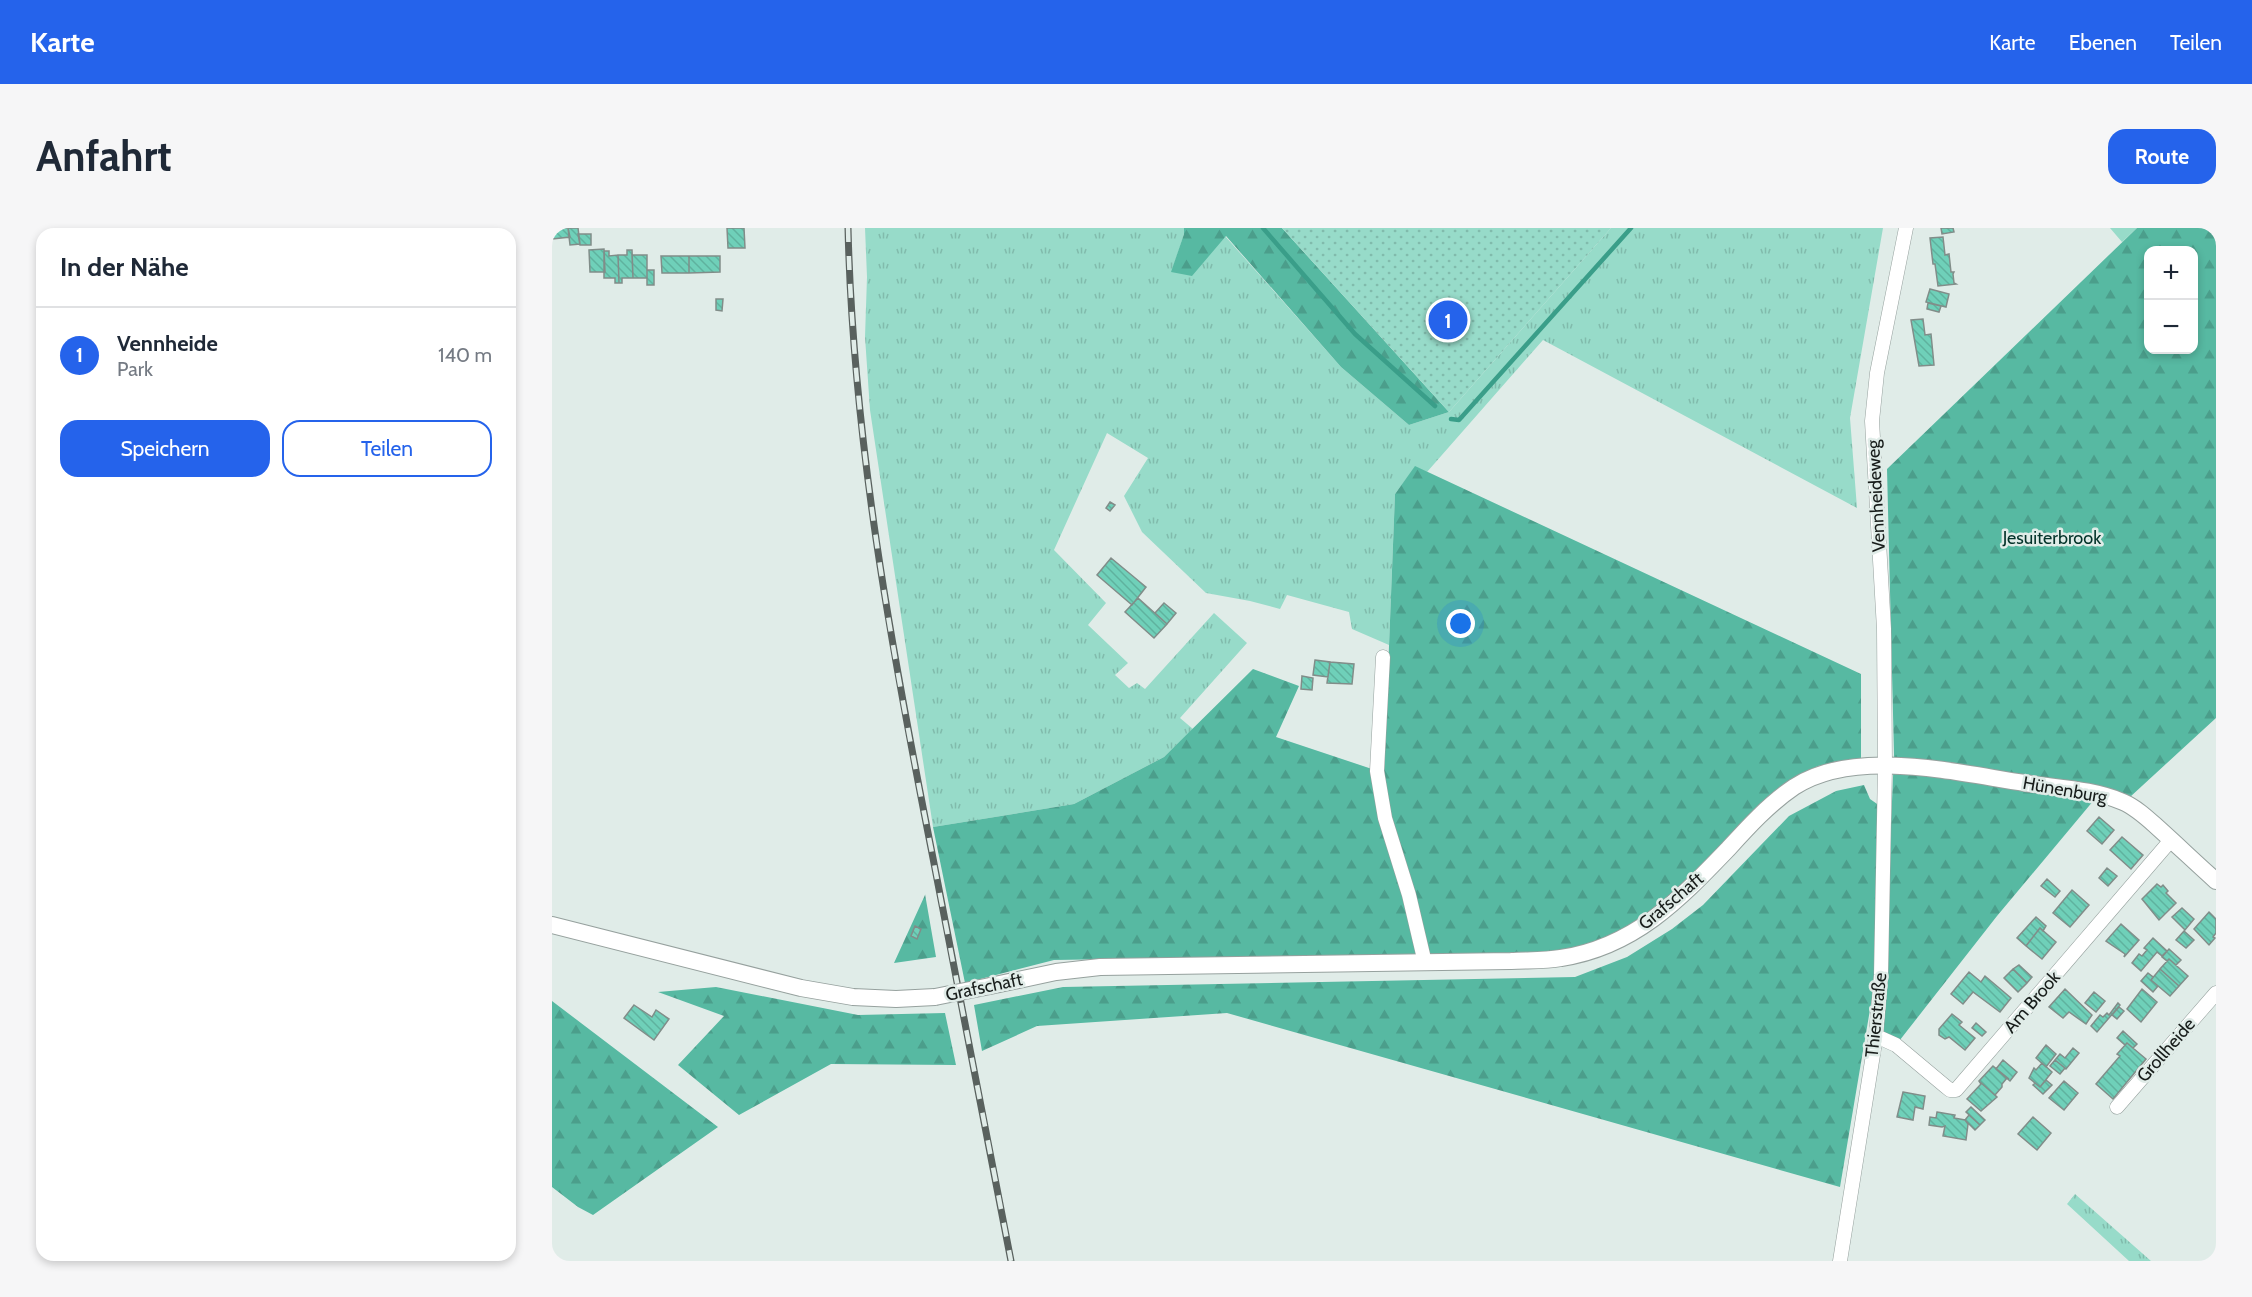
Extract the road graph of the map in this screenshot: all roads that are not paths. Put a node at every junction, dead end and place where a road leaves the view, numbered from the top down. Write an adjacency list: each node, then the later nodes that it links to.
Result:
1 (1905, 228): 3 (street, Vennheideweg)
2 (1383, 657): 7 (street)
3 (1885, 766): 4 (street, Hünenburg); 7 (street, Grafschaft); 9 (street, Thierstraße)
4 (2171, 840): 5 (street, Hünenburg); 9 (street, Am Brook)
5 (2216, 881)
6 (552, 925): 7 (street, Grafschaft, bridge)
7 (1425, 963)
8 (2216, 993): 10 (street, Grollheide)
9 (1876, 1036): 11 (street, Thierstraße)
10 (2117, 1107)
11 (1840, 1261)

